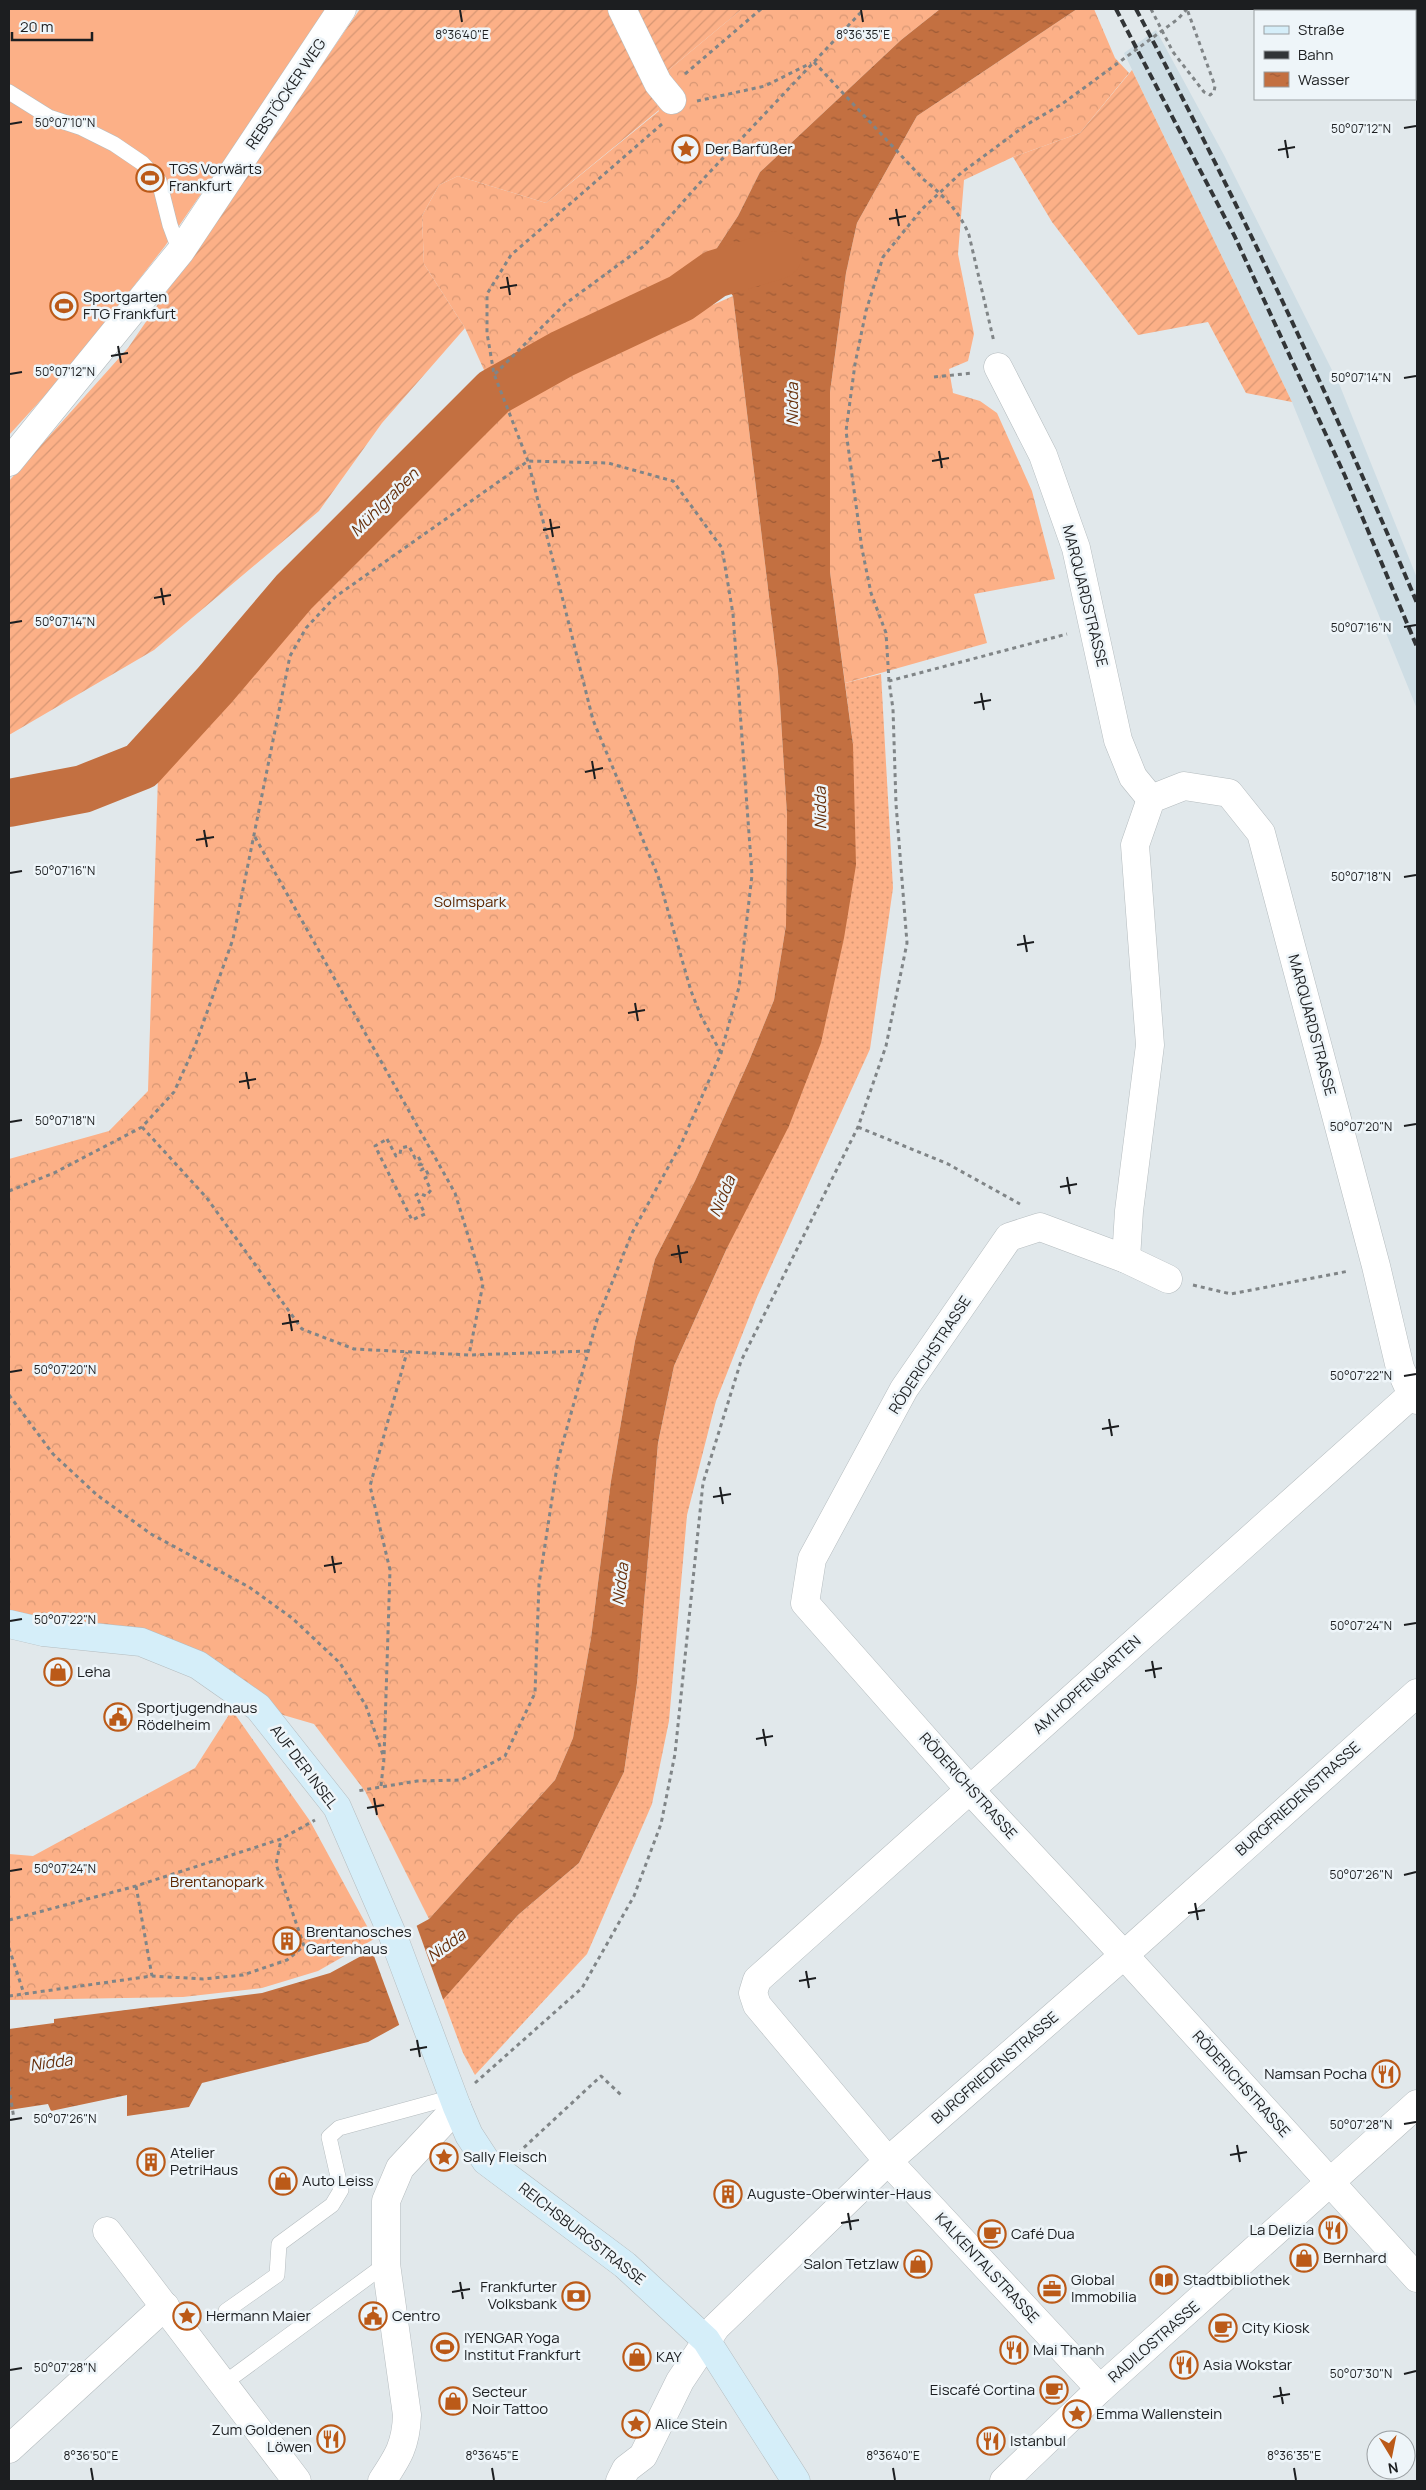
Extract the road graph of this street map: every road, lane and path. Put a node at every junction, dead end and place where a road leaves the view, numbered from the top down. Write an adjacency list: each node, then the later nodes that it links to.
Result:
1 (342, 9): 11 (street, REBSTÖCKER WEG)
2 (622, 9): 9 (street)
3 (761, 9): 9 (path)
4 (864, 9): 7 (path)
5 (1151, 9): 6 (path, bridge)
6 (1187, 9): 10 (path)
7 (814, 62): 9 (path); 10 (path); 13 (path)
8 (9, 92): 11 (lane)
9 (672, 100): 13 (path)
10 (941, 193): 12 (path); 18 (path)
11 (180, 252): 16 (street, REBSTÖCKER WEG)
12 (998, 367): 14 (path); 17 (street, MARQUARDSTRASSE)
13 (494, 374): 15 (path)
14 (934, 377)
15 (528, 461): 20 (path); 21 (path); 21 (path)
16 (9, 462)
17 (1093, 627): 18 (path); 19 (street, MARQUARDSTRASSE)
18 (889, 681): 23 (path)
19 (1151, 799): 27 (street); 28 (street, MARQUARDSTRASSE)
20 (255, 836): 22 (path); 32 (path)
21 (721, 1053): 30 (path)
22 (142, 1127): 24 (path); 31 (path)
23 (858, 1127): 26 (path); 52 (path)
24 (9, 1191)
25 (412, 1220): 25 (path)
26 (1040, 1227): 27 (street); 39 (street, RÖDERICHSTRASSE)
27 (1126, 1259): 29 (street)
28 (1376, 1266): 29 (path); 34 (street, MARQUARDSTRASSE)
29 (1168, 1279)
30 (589, 1351): 32 (path); 38 (path)
31 (407, 1352): 32 (path); 37 (path)
32 (469, 1355)
33 (9, 1395): 37 (path)
34 (1415, 1395): 39 (street, AM HOPFENGARTEN)
35 (9, 1624): 40 (main road, AUF DER INSEL)
36 (1417, 1693): 45 (street, BURGFRIEDENSTRASSE)
37 (384, 1758): 38 (path)
38 (380, 1786): 40 (path)
39 (970, 1790): 45 (street, RÖDERICHSTRASSE); 47 (street, AM HOPFENGARTEN)
40 (336, 1807): 41 (path); 52 (main road, AUF DER INSEL)
41 (281, 1839): 42 (path); 46 (path)
42 (136, 1886): 43 (path); 46 (path)
43 (9, 1920)
44 (9, 1948): 48 (path)
45 (1124, 1955): 55 (street, BURGFRIEDENSTRASSE); 57 (street, RÖDERICHSTRASSE)
46 (152, 1976): 48 (path)
47 (757, 1980): 55 (street, KALKENTALSTRASSE)
48 (24, 1994): 49 (path)
49 (9, 1996)
50 (9, 2087): 54 (path)
51 (621, 2095): 56 (path)
52 (455, 2102): 56 (main road, REICHSBURGSTRASSE); 59 (street); 62 (lane)
53 (1417, 2104): 57 (street, RADILOSTRASSE)
54 (14, 2119)
55 (888, 2161): 63 (street, BURGFRIEDENSTRASSE); 65 (street, KALKENTALSTRASSE)
56 (500, 2171): 63 (main road, REICHSBURGSTRASSE)
57 (1330, 2181): 60 (street, RÖDERICHSTRASSE); 65 (street, RADILOSTRASSE)
58 (107, 2231): 61 (street)
59 (386, 2264): 64 (lane); 68 (street)
60 (1417, 2278)
61 (165, 2306): 64 (street); 66 (street)
62 (226, 2311)
63 (706, 2340): 69 (street, BURGFRIEDENSTRASSE); 70 (main road, REICHSBURGSTRASSE)
64 (223, 2384): 67 (street)
65 (1100, 2389): 71 (street, RADILOSTRASSE)
66 (9, 2448)
67 (297, 2481)
68 (382, 2481)
69 (620, 2481)
70 (796, 2481)
71 (1004, 2481)

